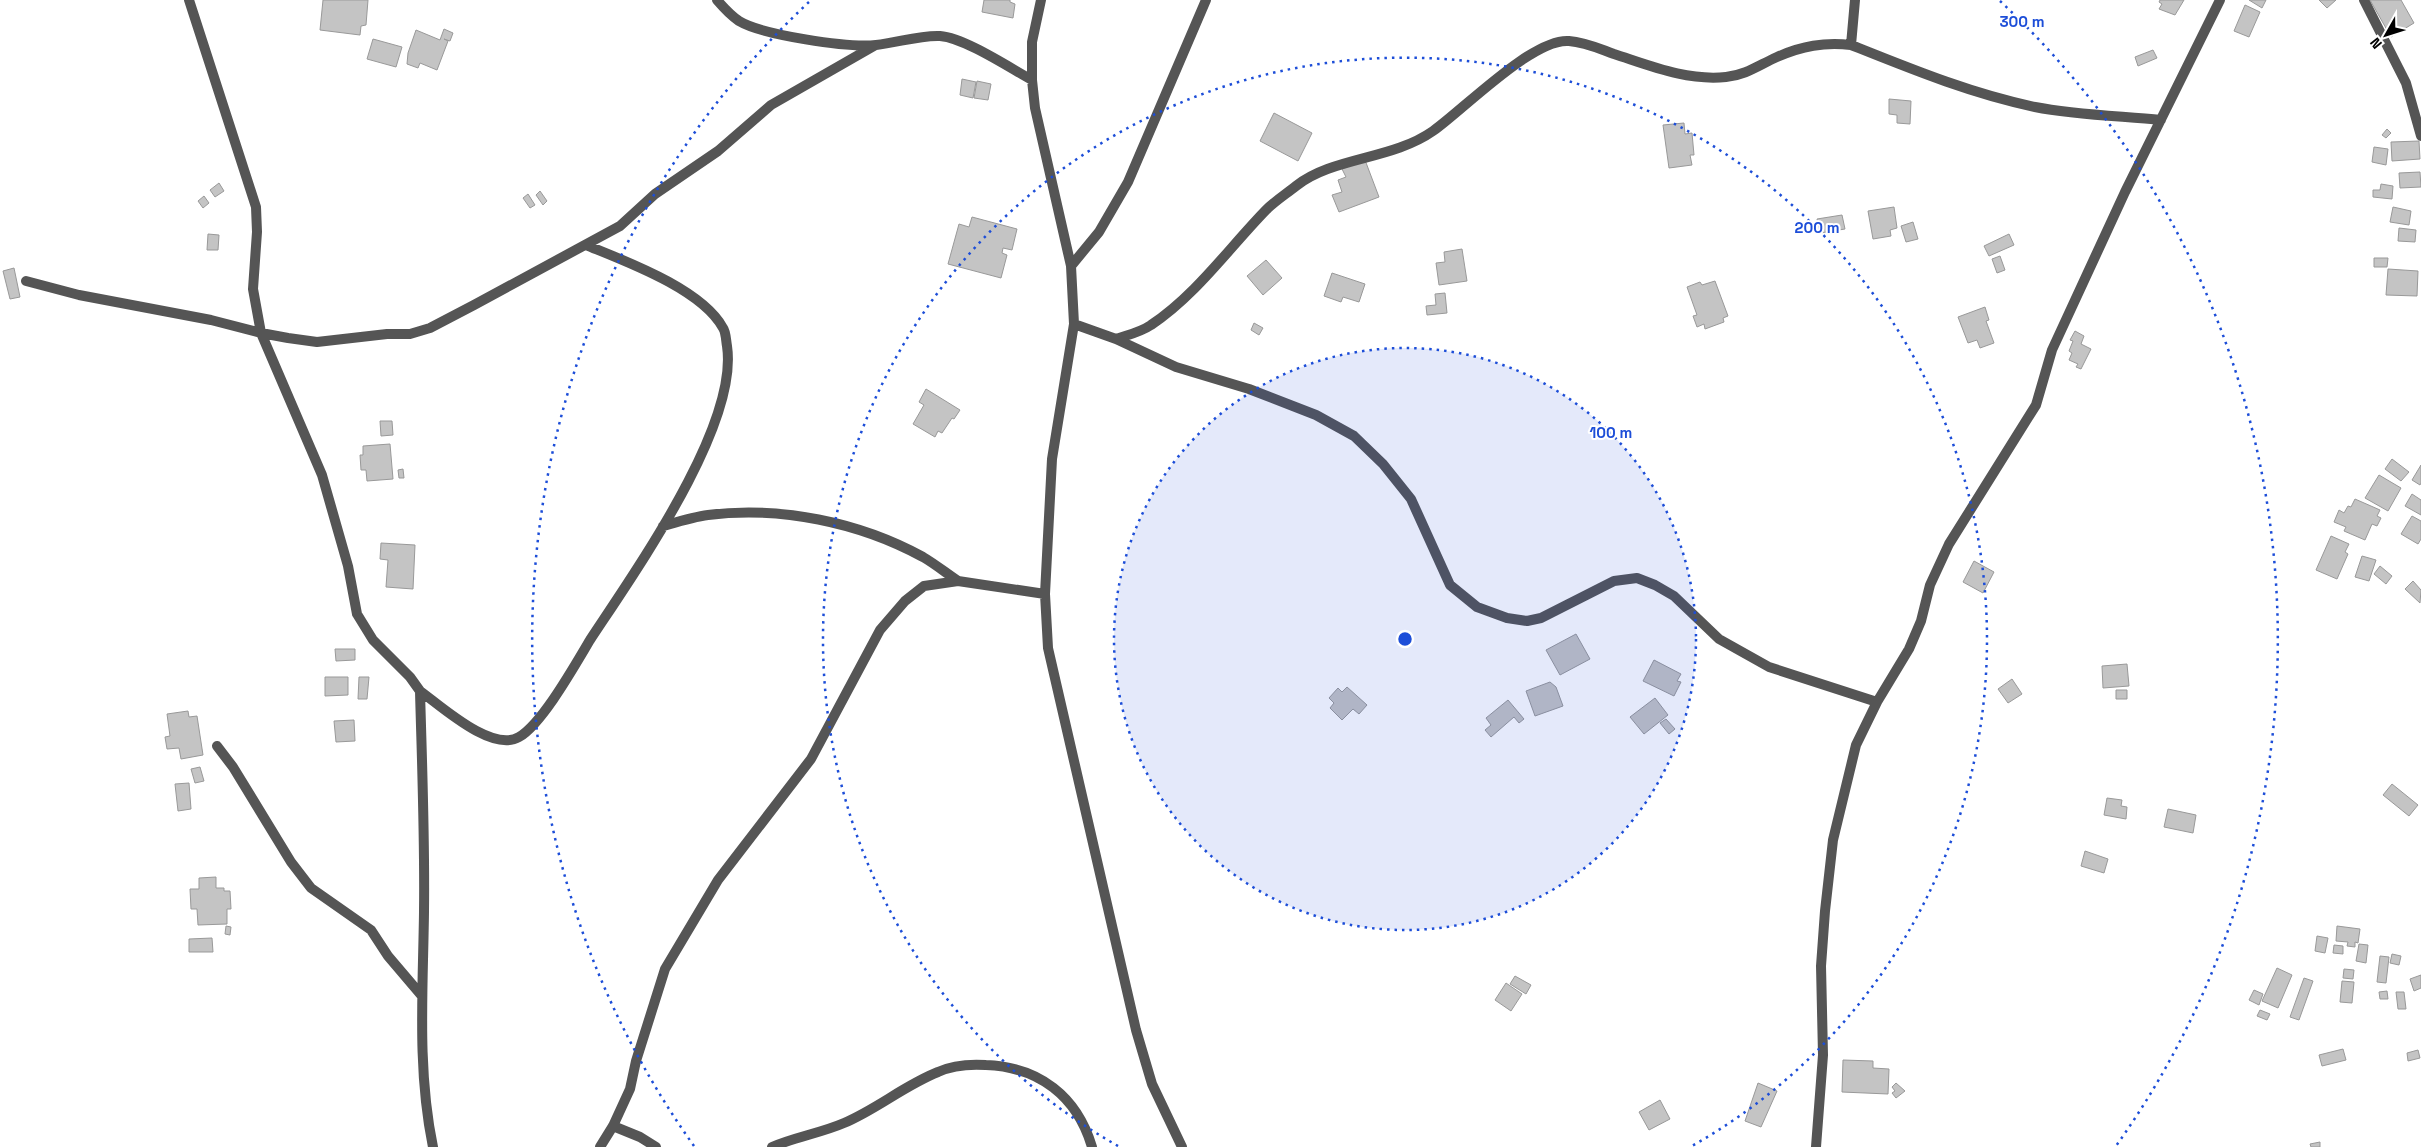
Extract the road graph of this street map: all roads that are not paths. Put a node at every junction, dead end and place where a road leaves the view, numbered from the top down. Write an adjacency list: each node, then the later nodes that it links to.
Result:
1 (190, 0): 17 (street)
2 (717, 0): 9 (street)
3 (1041, 0): 10 (street)
4 (1206, 0): 14 (street)
5 (1855, 0): 8 (street)
6 (2220, 0): 11 (street)
7 (2364, 0): 12 (street)
8 (1851, 45): 11 (street); 18 (street)
9 (874, 46): 10 (street); 13 (street)
10 (1032, 80): 14 (street)
11 (2161, 120): 23 (street)
12 (2421, 136)
13 (586, 245): 17 (street); 19 (street)
14 (1071, 266): 16 (street)
15 (26, 281): 17 (street)
16 (1074, 324): 18 (street); 21 (street)
17 (261, 334): 22 (street)
18 (1116, 338): 23 (street)
19 (663, 526): 20 (street); 22 (street)
20 (958, 581): 21 (street); 26 (street)
21 (1045, 594): 32 (street)
22 (420, 691): 25 (street)
23 (1877, 702): 33 (street)
24 (217, 746): 25 (street)
25 (422, 996): 27 (street)
26 (613, 1126): 28 (street); 29 (street)
27 (433, 1147)
28 (600, 1147)
29 (656, 1147)
30 (772, 1147): 31 (street)
31 (1092, 1147)
32 (1182, 1147)
33 (1816, 1147)

